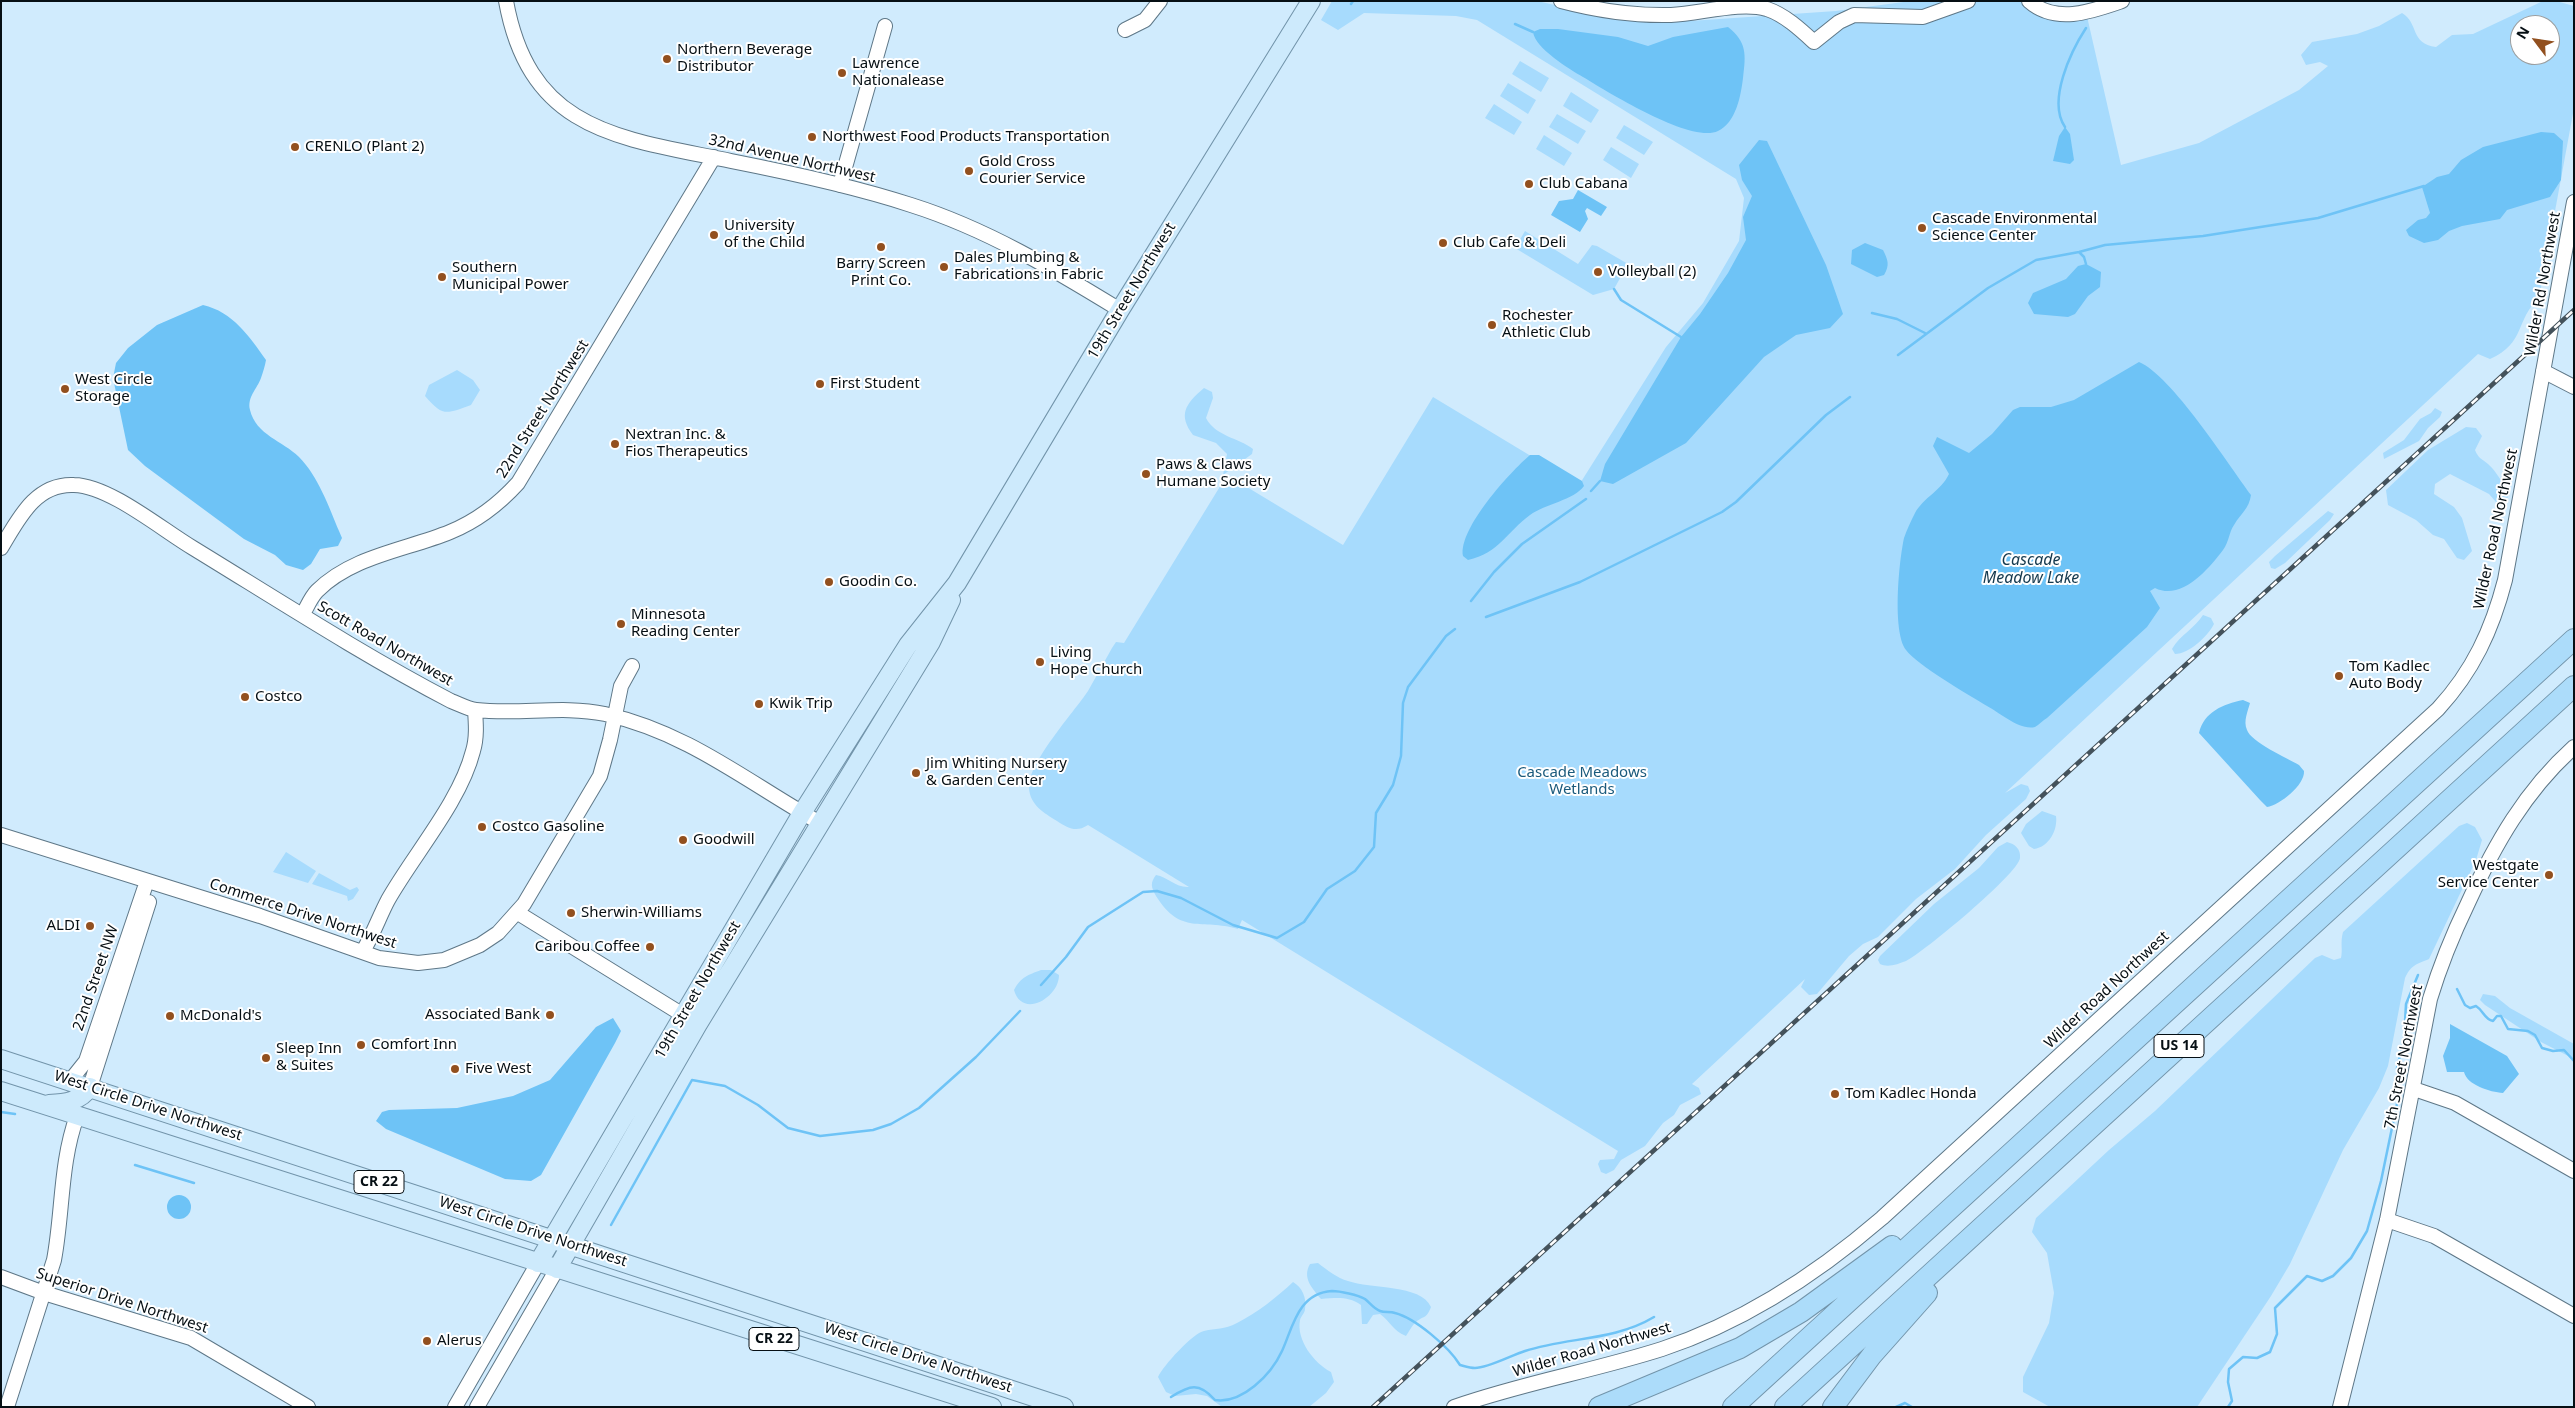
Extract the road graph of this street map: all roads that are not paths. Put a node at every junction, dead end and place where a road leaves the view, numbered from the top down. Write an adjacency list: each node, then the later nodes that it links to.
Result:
1 (506, 1): 12 (street, 32nd Avenue Northwest)
2 (1160, 1): 11 (street)
3 (1311, 1): 15 (main road, 19th Street Northwest)
4 (1561, 1): 9 (street)
5 (1576, 1): 9 (street)
6 (1968, 1): 9 (street)
7 (2029, 1): 8 (street)
8 (2122, 1)
9 (1598, 10)
10 (885, 26): 13 (street)
11 (1125, 30)
12 (714, 157): 13 (street, 32nd Avenue Northwest); 20 (street, 22nd Street Northwest)
13 (840, 185): 15 (street, 32nd Avenue Northwest)
14 (2574, 202): 16 (street, Wilder Rd Northwest)
15 (1120, 310): 19 (main road, 19th Street Northwest)
16 (2543, 372): 17 (street); 58 (street, Wilder Road Northwest)
17 (2574, 387)
18 (1, 548): 20 (street, Scott Road Northwest)
19 (957, 583): 27 (main road, 19th Street Northwest); 28 (main road, 19th Street Northwest)
20 (303, 614): 24 (street, Scott Road Northwest)
21 (2574, 639): 42 (highway, US 14)
22 (632, 666): 25 (street, Commerce Drive Northwest)
23 (2574, 686): 41 (highway, US 14)
24 (475, 710): 25 (street, Scott Road Northwest); 32 (street)
25 (614, 716): 27 (street, Scott Road Northwest); 31 (street, Commerce Drive Northwest)
26 (2574, 747): 37 (street, 7th Street Northwest)
27 (802, 813): 28 (street, Scott Road Northwest); 33 (main road, 19th Street Northwest)
28 (820, 823): 46 (main road, 19th Street Northwest)
29 (1, 835): 30 (street, Commerce Drive Northwest)
30 (151, 882): 32 (street, Commerce Drive Northwest); 35 (street, 22nd Street NW); 36 (street, 22nd Street NW)
31 (518, 913): 32 (street, Commerce Drive Northwest); 33 (street)
32 (363, 951)
33 (683, 1016): 45 (main road, 19th Street Northwest)
34 (1, 1059): 35 (main road, West Circle Drive Northwest / CR 22)
35 (70, 1081): 36 (main road, West Circle Drive Northwest / CR 22)
36 (90, 1087): 39 (main road); 45 (main road, West Circle Drive Northwest / CR 22)
37 (2414, 1090): 43 (street); 44 (street, 7th Street Northwest)
38 (1, 1091): 39 (main road, West Circle Drive Northwest / CR 22)
39 (43, 1104): 40 (main road, West Circle Drive Northwest / CR 22)
40 (77, 1116): 47 (main road, West Circle Drive Northwest / CR 22); 50 (street)
41 (2068, 1147): 61 (highway, US 14); 62 (highway)
42 (2001, 1163): 59 (highway); 60 (highway, US 14)
43 (2574, 1171)
44 (2387, 1220): 51 (street); 63 (street, 7th Street Northwest)
45 (551, 1238): 46 (main road, West Circle Drive Northwest / CR 22); 47 (main road, 19th Street Northwest)
46 (571, 1245): 48 (main road, 19th Street Northwest); 57 (main road, West Circle Drive Northwest / CR 22)
47 (538, 1262): 48 (main road, West Circle Drive Northwest / CR 22); 54 (street, 19th Street Northwest)
48 (557, 1269): 55 (street, 19th Street Northwest); 56 (main road, West Circle Drive Northwest / CR 22)
49 (1, 1277): 50 (street, Superior Drive Northwest)
50 (44, 1293): 52 (street); 53 (street, Superior Drive Northwest)
51 (2574, 1316)
52 (7, 1407)
53 (308, 1407)
54 (455, 1407)
55 (477, 1407)
56 (992, 1407)
57 (1064, 1407)
58 (1454, 1407)
59 (1599, 1407)
60 (1733, 1407)
61 (1785, 1407)
62 (1833, 1407)
63 (2340, 1407)

